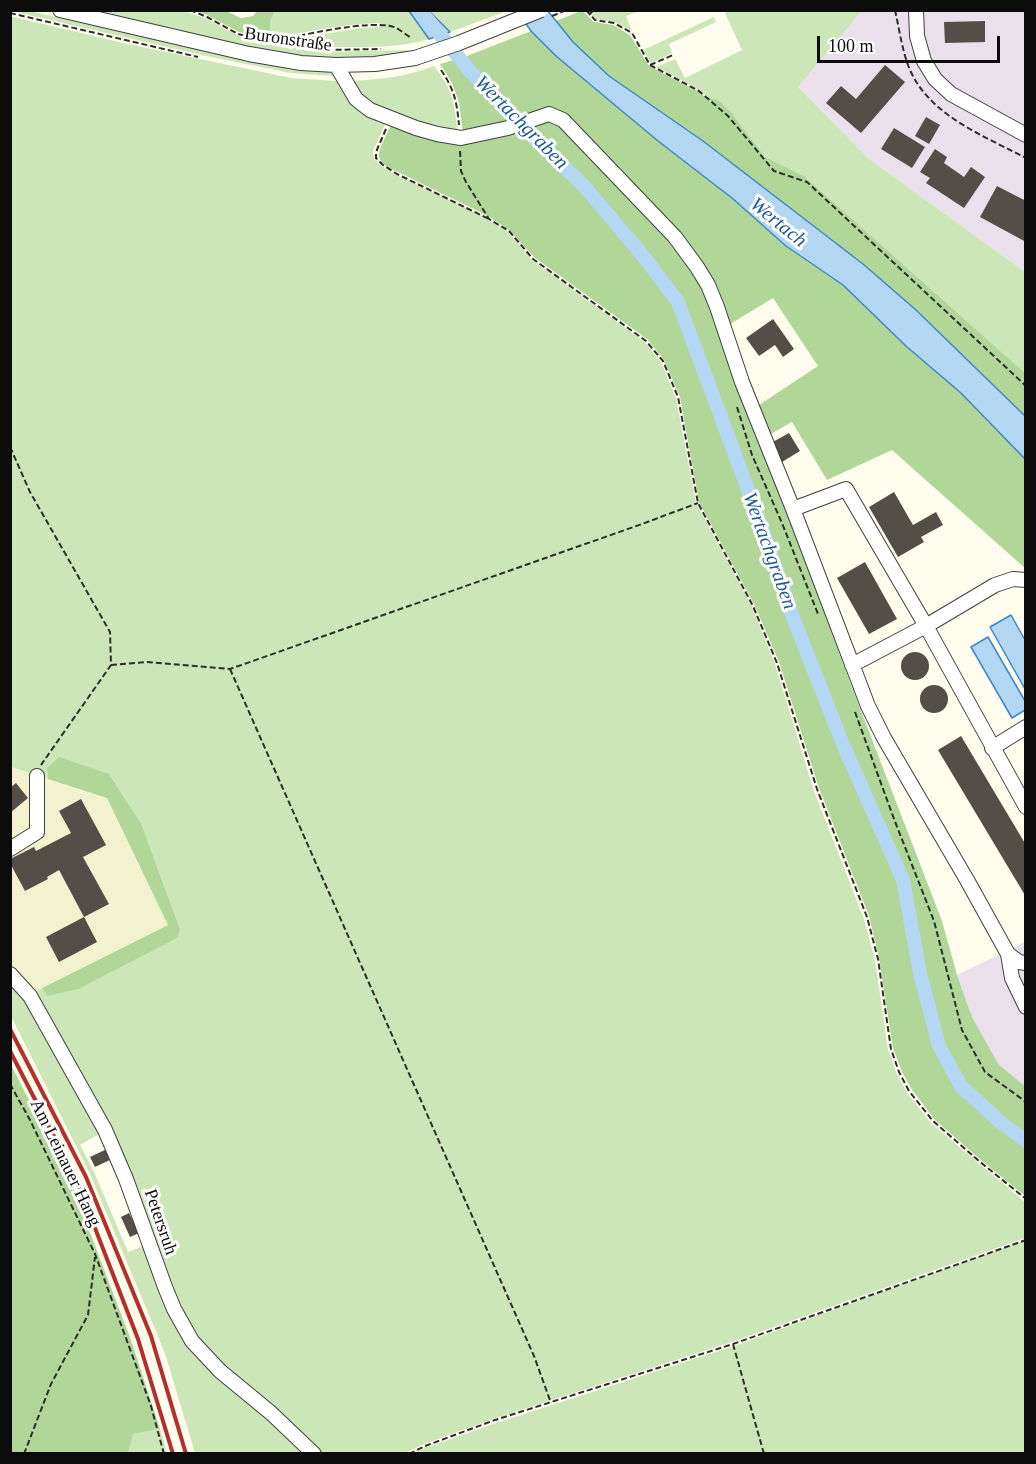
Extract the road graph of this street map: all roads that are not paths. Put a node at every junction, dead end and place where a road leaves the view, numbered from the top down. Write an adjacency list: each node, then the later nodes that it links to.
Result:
1 (60, 10): 4 (street, Buronstraße)
2 (541, 10): 4 (street, Buronstraße, bridge)
3 (916, 10): 5 (street)
4 (336, 65): 6 (street)
5 (1026, 135)
6 (793, 509): 8 (street); 9 (street)
7 (1026, 580): 8 (street)
8 (926, 626): 9 (street); 11 (street)
9 (852, 665): 15 (street)
10 (1026, 728): 11 (street)
11 (992, 748): 13 (street)
12 (37, 776): 14 (street)
13 (1026, 807)
14 (10, 849)
15 (1008, 954): 16 (street); 18 (street)
16 (1026, 963)
17 (10, 974): 19 (street, Petersruh)
18 (1026, 1006)
19 (314, 1454)

